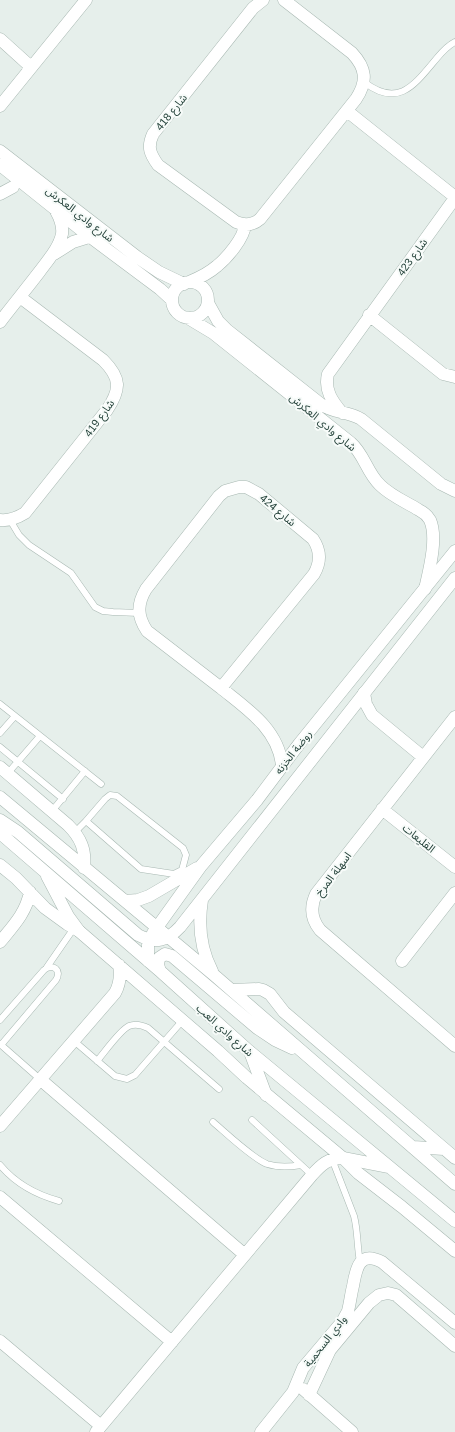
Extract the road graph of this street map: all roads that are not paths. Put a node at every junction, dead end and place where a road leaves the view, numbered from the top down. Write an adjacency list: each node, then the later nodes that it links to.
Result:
1 (86, 0): 6 (street)
2 (262, 0): 16 (street, شارع 418)
3 (284, 0): 7 (street)
4 (0, 39): 6 (street)
5 (455, 42): 7 (lane)
6 (31, 66): 8 (street)
7 (364, 82): 9 (street)
8 (0, 106)
9 (347, 111): 14 (street); 16 (street)
10 (0, 151): 20 (street, شارع وادي العكرش)
11 (0, 165): 15 (street, شارع وادي العكرش)
12 (13, 187): 13 (street)
13 (0, 194)
14 (455, 198): 24 (street, شارع 423)
15 (55, 209): 17 (street, شارع وادي العكرش); 18 (street)
16 (245, 225): 19 (street)
17 (89, 237): 18 (street); 23 (street, شارع وادي العكرش)
18 (50, 257): 21 (street)
19 (218, 265): 20 (street); 22 (street)
20 (187, 283): 22 (street); 23 (street)
21 (20, 297): 26 (street); 30 (street, شارع 419)
22 (208, 299): 25 (street); 28 (street)
23 (172, 300): 25 (street)
24 (369, 315): 27 (street); 28 (street, شارع 423)
25 (188, 318): 33 (street, شارع وادي العكرش)
26 (0, 322)
27 (455, 377)
28 (342, 413): 29 (street)
29 (455, 491)
30 (5, 520): 34 (lane)
31 (455, 551): 33 (street, روضة الخزنه)
32 (455, 578): 36 (street, روضة الخزنه)
33 (424, 590): 45 (street, روضة الخزنه)
34 (139, 613): 35 (street); 35 (street, شارع 424)
35 (221, 688): 44 (street)
36 (364, 693): 38 (street, روضة الخزنه); 39 (street)
37 (0, 704): 40 (lane)
38 (348, 713): 39 (street); 58 (street, روضة الخزنه)
39 (372, 715): 47 (street)
40 (15, 716): 42 (lane); 43 (lane)
41 (455, 717): 47 (street, اسهلة المرخ)
42 (0, 733)
43 (40, 736): 48 (lane); 51 (lane)
44 (275, 741): 45 (street); 49 (street)
45 (299, 744): 49 (street, روضة الخزنه)
46 (0, 747): 48 (lane)
47 (423, 757): 56 (street, اسهلة المرخ)
48 (18, 762): 50 (lane); 54 (lane)
49 (282, 765): 55 (street, روضة الخزنه)
50 (4, 770): 57 (street)
51 (85, 771): 52 (lane); 54 (lane)
52 (101, 784)
53 (0, 797): 66 (street)
54 (62, 799): 57 (lane)
55 (257, 800): 58 (street); 64 (street, روضة الخزنه)
56 (382, 809): 65 (street, القليعات); 93 (street, اسهلة المرخ)
57 (52, 811): 61 (street)
58 (271, 811): 70 (street, روضة الخزنه)
59 (0, 820): 77 (street)
60 (86, 821): 60 (lane); 61 (lane)
61 (75, 832): 66 (street)
62 (0, 833): 67 (street, شارع وادي العب)
63 (0, 865): 68 (street)
64 (201, 866): 71 (street); 74 (street, روضة الخزنه)
65 (455, 867)
66 (84, 868): 71 (street)
67 (43, 870): 75 (street); 79 (street, شارع وادي العب)
68 (30, 892): 72 (street); 73 (street)
69 (455, 893): 80 (street)
70 (202, 899): 76 (street, روضة الخزنه); 84 (street)
71 (125, 901): 74 (street)
72 (45, 908): 73 (street); 75 (street)
73 (20, 918): 78 (street)
74 (157, 928): 76 (street); 77 (street, روضة الخزنه)
75 (77, 929): 81 (street); 82 (lane)
76 (169, 937): 77 (street); 84 (street)
77 (150, 939): 79 (street, روضة الخزنه)
78 (0, 942)
79 (148, 961): 83 (street, شارع وادي العب)
80 (402, 961)
81 (119, 965): 85 (street); 87 (street)
82 (47, 967): 88 (lane); 92 (lane)
83 (160, 971): 94 (street, شارع وادي العب); 95 (street)
84 (214, 975): 86 (street)
85 (140, 983): 87 (street); 89 (street)
86 (232, 990): 95 (street); 105 (street)
87 (115, 994): 90 (street)
88 (0, 1020)
89 (183, 1020): 91 (lane); 99 (street)
90 (74, 1041): 96 (lane); 97 (street)
91 (164, 1042): 96 (lane); 96 (lane); 98 (lane)
92 (1, 1045): 97 (lane)
93 (455, 1046)
94 (249, 1051): 99 (street); 110 (street, شارع وادي العب)
95 (305, 1053): 104 (street)
96 (97, 1061)
97 (41, 1080): 102 (street); 117 (street)
98 (219, 1089)
99 (266, 1095): 103 (street)
100 (252, 1120): 109 (lane)
101 (214, 1122): 109 (lane)
102 (0, 1126)
103 (324, 1142): 107 (street); 107 (street)
104 (413, 1147): 105 (street); 112 (street)
105 (444, 1149): 106 (street)
106 (455, 1158)
107 (333, 1160): 110 (street); 111 (street); 116 (street); 118 (lane)
108 (0, 1165): 114 (lane)
109 (301, 1165): 111 (lane)
110 (392, 1168): 115 (street, شارع وادي العب)
111 (312, 1175): 117 (street)
112 (455, 1184)
113 (0, 1197): 121 (street)
114 (59, 1201)
115 (455, 1221)
116 (455, 1250)
117 (245, 1255): 121 (street)
118 (360, 1262): 119 (street); 123 (street, وادي السحمية)
119 (455, 1323)
120 (0, 1341): 125 (street)
121 (172, 1342): 125 (street)
122 (455, 1346): 124 (street, وادي السحمية)
123 (297, 1385): 124 (street); 126 (street, وادي السحمية)
124 (309, 1395): 127 (street)
125 (99, 1429)
126 (261, 1432)
127 (352, 1432)

